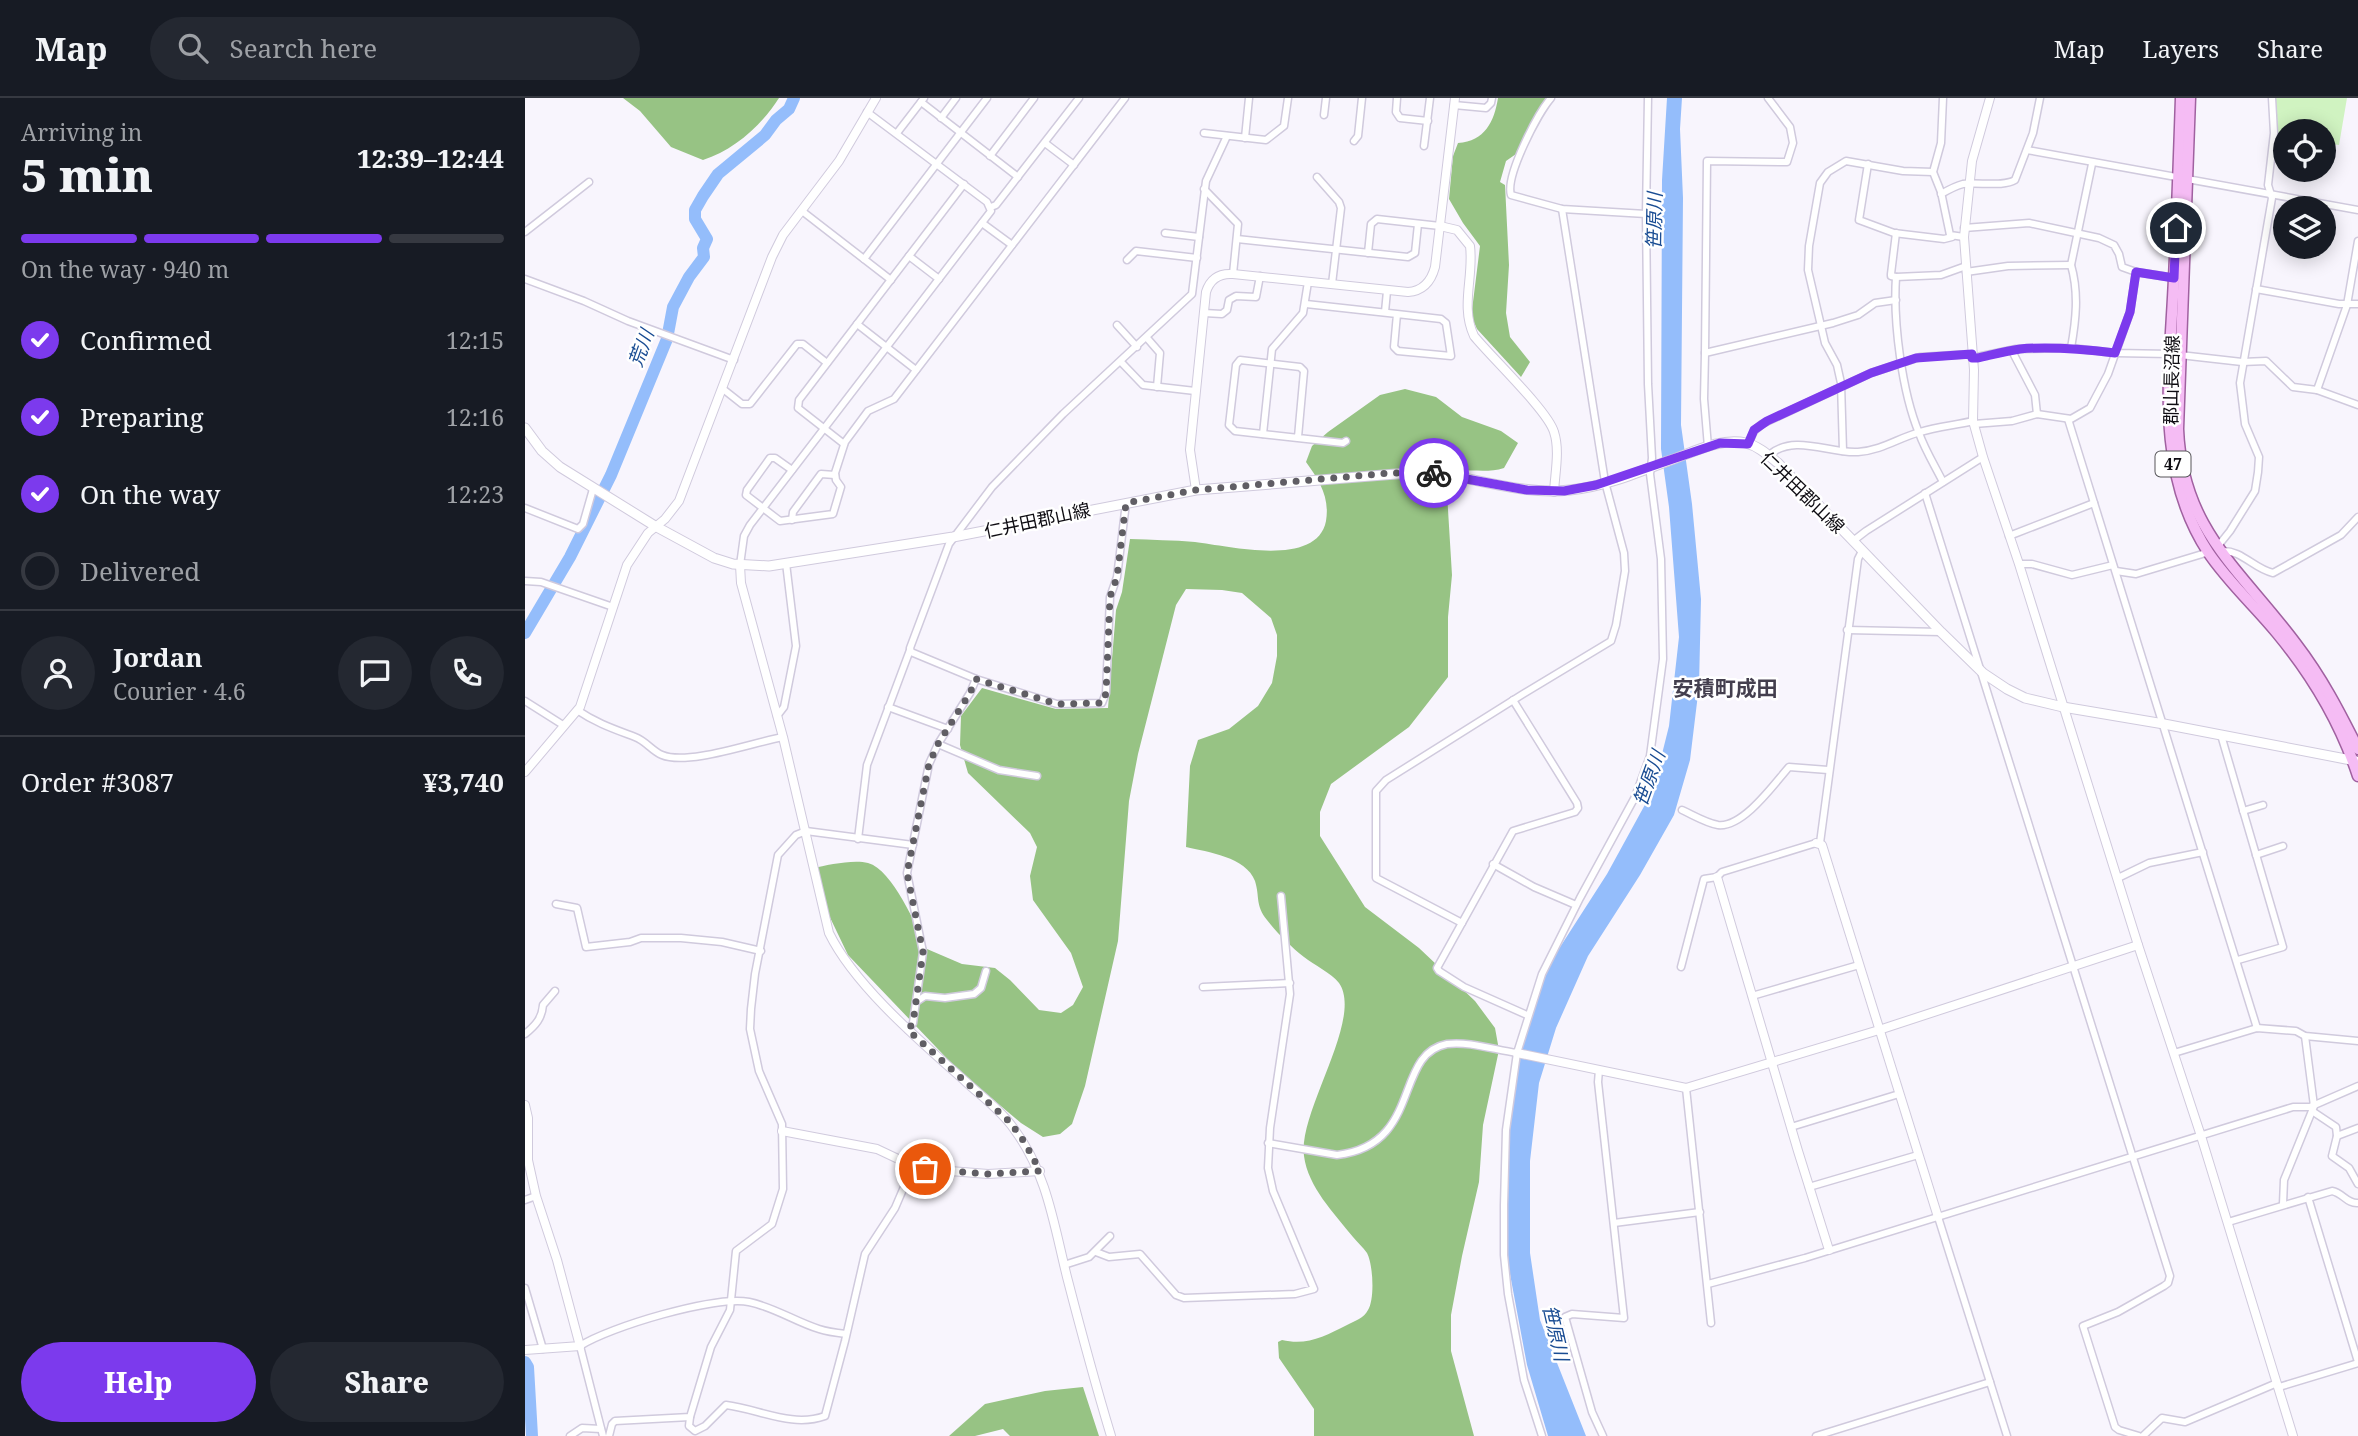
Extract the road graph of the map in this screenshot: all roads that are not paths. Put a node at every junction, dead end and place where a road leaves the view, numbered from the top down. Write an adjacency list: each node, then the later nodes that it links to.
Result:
1 (876, 98): 25 (street)
2 (956, 98): 27 (street)
3 (987, 98): 30 (street)
4 (1034, 98): 38 (street)
5 (1079, 98): 35 (street)
6 (1125, 98): 42 (street)
7 (1249, 98): 33 (street)
8 (1288, 98): 33 (street)
9 (1326, 98): 26 (street)
10 (1362, 98): 34 (street)
11 (1397, 98): 28 (street)
12 (1430, 98): 28 (street)
13 (1492, 98): 24 (street)
14 (1551, 98): 54 (street)
15 (1649, 98): 57 (street)
16 (1768, 98): 106 (street)
17 (1943, 98): 43 (street)
18 (1990, 98): 49 (street)
19 (2040, 98): 37 (street)
20 (2181, 98): 46 (main road, 郡山長沼線 / 47)
21 (2190, 98): 46 (main road, 郡山長沼線 / 47)
22 (2272, 98): 52 (street)
23 (922, 100): 27 (street); 29 (street)
24 (1454, 101): 60 (street)
25 (867, 112): 29 (street); 56 (street)
26 (1324, 115)
27 (941, 118): 30 (street)
28 (1428, 121): 36 (street)
29 (897, 133): 40 (street)
30 (960, 133): 38 (street); 40 (street)
31 (1204, 133): 32 (street)
32 (1227, 136): 33 (street); 50 (street)
33 (1245, 138)
34 (1354, 141)
35 (1045, 143): 42 (street); 44 (street)
36 (1424, 146)
37 (2027, 150): 39 (street); 49 (street)
38 (990, 156): 44 (street)
39 (2092, 163): 46 (street); 65 (street)
40 (937, 164): 48 (street); 74 (street)
41 (1868, 164): 43 (street); 64 (street); 100 (street)
42 (1074, 165): 70 (street)
43 (1933, 172): 51 (street)
44 (1017, 177): 53 (street)
45 (1317, 177): 71 (street)
46 (2182, 178): 52 (street); 85 (main road, 郡山長沼線 / 47)
47 (589, 182): 61 (street)
48 (964, 184): 53 (street); 73 (street)
49 (1969, 184): 51 (street); 62 (street)
50 (1204, 190): 66 (street); 68 (street)
51 (1941, 194): 67 (street)
52 (2271, 194): 55 (street); 89 (street)
53 (991, 206): 58 (street)
54 (1562, 209): 57 (street); 141 (street)
55 (2358, 210)
56 (802, 211): 74 (street); 110 (street)
57 (1646, 215): 138 (street)
58 (982, 223): 70 (street); 84 (street)
59 (1418, 224): 60 (street); 72 (street); 72 (street)
60 (1440, 226): 90 (street); 145 (street)
61 (525, 232)
62 (1964, 232): 65 (street); 67 (street); 78 (street)
63 (1165, 233): 66 (street)
64 (1896, 233): 67 (street); 82 (street)
65 (2077, 233): 77 (street); 79 (street)
66 (1199, 237): 75 (street)
67 (1952, 237)
68 (1237, 239): 71 (street); 80 (street)
69 (2358, 242): 94 (street)
70 (1012, 245): 116 (street)
71 (1336, 250): 72 (street); 88 (street)
72 (1368, 253)
73 (909, 256): 84 (street); 86 (street)
74 (864, 258): 86 (street)
75 (1197, 258): 76 (street); 101 (street)
76 (1127, 260)
77 (2071, 265): 78 (street); 104 (street)
78 (1966, 269): 82 (street); 109 (street)
79 (2136, 272): 85 (street); 107 (street)
80 (1233, 274): 81 (street); 96 (street)
81 (1260, 276): 87 (street); 96 (street)
82 (1896, 277): 91 (street)
83 (525, 279): 110 (street)
84 (939, 279): 102 (street)
85 (2179, 279): 108 (main road, 郡山長沼線 / 47)
86 (891, 280): 98 (street)
87 (1308, 282): 88 (street); 92 (street)
88 (1332, 284): 90 (street)
89 (2256, 289): 94 (street); 112 (street)
90 (1387, 290): 95 (street)
91 (1896, 300): 100 (street); 114 (street)
92 (1306, 304): 95 (street); 115 (street)
93 (2358, 304): 94 (street)
94 (2347, 305): 120 (street)
95 (1385, 312): 97 (street)
96 (1204, 313): 121 (street)
97 (1397, 314): 97 (street)
98 (857, 324): 102 (street); 113 (street)
99 (1117, 325): 103 (street)
100 (1821, 325): 106 (street); 118 (street)
101 (1147, 338): 103 (street); 117 (street)
102 (887, 347): 116 (street); 127 (street)
103 (1137, 347): 111 (street)
104 (2071, 348): 105 (street); 107 (street)
105 (2012, 351): 109 (street); 123 (street)
106 (1705, 353): 134 (street)
107 (2115, 353): 108 (street); 124 (street)
108 (2176, 354): 112 (street); 158 (main road, 郡山長沼線 / 47)
109 (1972, 356): 114 (street); 125 (street)
110 (734, 360): 119 (street)
111 (1121, 362): 117 (street); 155 (street)
112 (2242, 362): 120 (street); 158 (street)
113 (827, 363): 119 (street); 127 (street)
114 (1903, 363): 118 (street); 128 (street)
115 (1270, 364): 129 (street); 129 (street); 130 (street)
116 (916, 370): 132 (street)
117 (1157, 387): 121 (street)
118 (1842, 387): 133 (street); 135 (street)
119 (723, 389): 153 (street)
120 (2317, 390): 122 (street)
121 (1195, 391): 144 (street)
122 (2358, 405)
123 (2037, 414): 124 (street); 125 (street)
124 (2068, 419): 148 (street)
125 (1974, 423): 128 (street); 137 (street)
126 (525, 428): 143 (main road, 仁井田郡山線)
127 (824, 429): 132 (street); 139 (street)
128 (1918, 433): 135 (street); 142 (street)
129 (1263, 434): 130 (street)
130 (1298, 437): 131 (street)
131 (1346, 441)
132 (844, 444): 140 (street)
133 (1748, 444): 134 (main road, 仁井田郡山線); 136 (main road, 仁井田郡山線)
134 (1706, 448): 138 (main road, 仁井田郡山線)
135 (1843, 451): 136 (street)
136 (1769, 456): 156 (main road, 仁井田郡山線)
137 (1983, 457): 142 (street); 154 (street)
138 (1653, 467): 141 (main road, 仁井田郡山線); 203 (street)
139 (792, 470): 150 (street); 150 (street)
140 (835, 475): 152 (street); 152 (street)
141 (1605, 482): 145 (main road, 仁井田郡山線); 170 (street)
142 (1943, 482): 146 (street)
143 (593, 489): 149 (street); 153 (main road, 仁井田郡山線)
144 (1196, 490): 145 (main road, 仁井田郡山線); 147 (main road, 仁井田郡山線)
145 (1554, 492)
146 (1925, 493): 156 (street); 168 (street)
147 (1126, 503): 155 (main road, 仁井田郡山線); 169 (street)
148 (2094, 503): 154 (street); 162 (street)
149 (525, 508)
150 (763, 508): 152 (street); 161 (street)
151 (2358, 517): 158 (street)
152 (792, 520)
153 (655, 526): 161 (main road, 仁井田郡山線); 164 (street)
154 (2009, 536): 160 (street)
155 (953, 537): 159 (main road, 仁井田郡山線); 167 (street)
156 (1853, 541): 157 (main road, 仁井田郡山線)
157 (1862, 551): 165 (street); 166 (main road, 仁井田郡山線)
158 (2215, 551): 162 (street); 182 (main road, 郡山長沼線 / 47); 183 (main road, 郡山長沼線 / 47)
159 (786, 564): 161 (main road, 仁井田郡山線); 175 (street)
160 (2019, 564): 162 (street); 173 (street)
161 (740, 565): 175 (street)
162 (2115, 568): 176 (street)
163 (525, 581): 164 (street)
164 (613, 607): 174 (street)
165 (1847, 630): 166 (street); 184 (street)
166 (1941, 632): 168 (main road, 仁井田郡山線)
167 (910, 650): 169 (street); 172 (street)
168 (1983, 673): 173 (main road, 仁井田郡山線); 209 (street)
169 (976, 679): 178 (street)
170 (1513, 700): 198 (street); 204 (street)
171 (525, 701): 177 (street)
172 (888, 707): 178 (street); 192 (street)
173 (2063, 707): 176 (main road, 仁井田郡山線); 200 (street)
174 (577, 710): 177 (street); 180 (street)
175 (777, 716): 180 (street)
176 (2164, 724): 179 (main road, 仁井田郡山線); 196 (street)
177 (563, 725): 185 (street)
178 (948, 729): 181 (street)
179 (2221, 735): 183 (main road, 仁井田郡山線); 190 (street)
180 (783, 737): 191 (street)
181 (938, 744): 187 (street); 194 (street)
182 (2358, 749)
183 (2355, 761): 186 (main road, 郡山長沼線 / 47)
184 (1828, 770): 189 (street); 193 (street)
185 (525, 772)
186 (2358, 775)
187 (1037, 776)
188 (2263, 805): 190 (street)
189 (1682, 810)
190 (2243, 811): 197 (street)
191 (806, 831): 192 (street); 206 (street); 219 (street)
192 (858, 839): 194 (street)
193 (1818, 843): 199 (street); 208 (street)
194 (913, 845): 216 (street)
195 (2283, 846): 197 (street)
196 (2203, 852): 200 (street); 207 (street)
197 (2256, 855): 207 (street)
198 (1493, 864): 203 (street); 204 (street)
199 (1717, 877): 210 (street); 215 (street)
200 (2118, 878): 205 (street)
201 (1281, 896): 212 (street)
202 (556, 904): 206 (street)
203 (1576, 905): 217 (street)
204 (1462, 923): 217 (street)
205 (2138, 945): 209 (street); 224 (street)
206 (761, 951): 235 (street)
207 (2238, 960): 218 (street)
208 (1859, 965): 215 (street); 220 (street)
209 (2073, 966): 220 (street); 240 (street)
210 (1681, 968)
211 (986, 971): 216 (street)
212 (1290, 984): 213 (street); 238 (street)
213 (1203, 987)
214 (555, 991): 221 (street)
215 (1752, 996): 226 (street)
216 (916, 1002): 219 (street)
217 (1527, 1015): 225 (street)
218 (2257, 1028): 222 (street); 224 (street)
219 (908, 1030): 242 (street)
220 (1879, 1030): 226 (street); 230 (street)
221 (525, 1034)
222 (2305, 1036): 223 (street); 232 (street)
223 (2358, 1041)
224 (2174, 1053): 236 (street)
225 (1519, 1054): 227 (street); 238 (street); 275 (street)
226 (1772, 1062): 229 (street); 233 (street)
227 (1599, 1070): 229 (street); 253 (street)
228 (2358, 1086): 232 (street)
229 (1686, 1088): 250 (street)
230 (1899, 1094): 233 (street); 239 (street)
231 (525, 1105): 245 (street)
232 (2313, 1108): 236 (street); 237 (street); 249 (street)
233 (1791, 1127): 244 (street)
234 (2358, 1128): 237 (street)
235 (782, 1130): 241 (street); 260 (street)
236 (2201, 1136): 240 (street); 252 (street)
237 (2337, 1136): 243 (street)
238 (1268, 1143): 256 (street)
239 (1918, 1155): 244 (street); 251 (street)
240 (2133, 1156): 251 (street); 279 (street)
241 (913, 1166): 242 (street); 262 (street)
242 (1040, 1171): 257 (street)
243 (2358, 1184)
244 (1809, 1187): 255 (street)
245 (536, 1196): 247 (street); 263 (street)
246 (2308, 1198): 248 (street); 249 (street); 266 (street)
247 (525, 1200)
248 (2358, 1203)
249 (2283, 1204): 252 (street)
250 (1700, 1212): 253 (street); 258 (street)
251 (1938, 1217): 255 (street); 267 (street)
252 (2228, 1222): 268 (street)
253 (1614, 1223): 276 (street)
254 (1110, 1236): 256 (street)
255 (1829, 1250): 258 (street)
256 (1096, 1252): 257 (street)
257 (1064, 1265): 274 (street)
258 (1708, 1284): 261 (street)
259 (525, 1288): 264 (street)
260 (733, 1300): 262 (street); 263 (street); 269 (street)
261 (1711, 1323)
262 (846, 1334): 271 (street)
263 (580, 1346): 264 (street); 270 (street)
264 (543, 1349): 265 (street)
265 (525, 1350)
266 (2358, 1362): 268 (street)
267 (1990, 1382): 277 (street); 278 (street)
268 (2278, 1385): 279 (street); 280 (street)
269 (690, 1417): 271 (street); 273 (street)
270 (602, 1433): 272 (street)
271 (693, 1433)
272 (570, 1436)
273 (609, 1436)
274 (1111, 1436)
275 (1542, 1436)
276 (1603, 1436)
277 (1817, 1436)
278 (2007, 1436)
279 (2141, 1436)
280 (2294, 1436)

